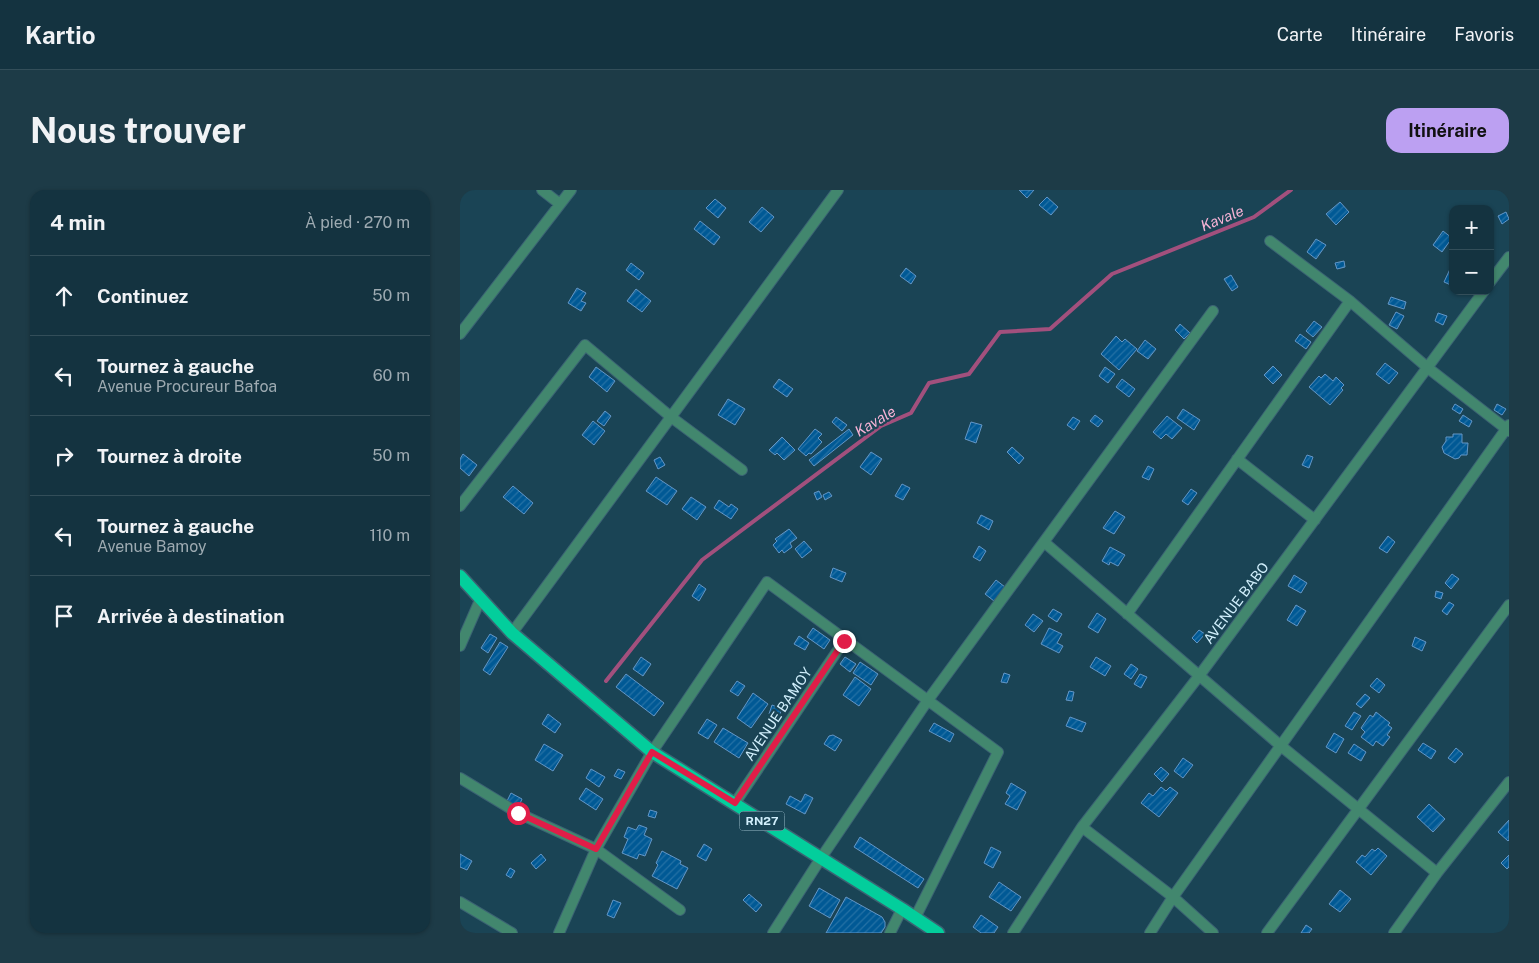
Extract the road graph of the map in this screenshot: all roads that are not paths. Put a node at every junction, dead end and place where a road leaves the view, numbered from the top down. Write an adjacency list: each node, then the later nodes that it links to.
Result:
1 (542, 190): 4 (street)
2 (571, 190): 4 (street)
3 (838, 190): 13 (street)
4 (560, 204): 11 (street)
5 (1270, 241): 9 (street)
6 (1509, 257): 7 (street)
7 (1494, 277)
8 (1481, 295): 12 (street, AVENUE BABO)
9 (1350, 302): 12 (street); 15 (street)
10 (1213, 311): 19 (street)
11 (460, 334)
12 (1428, 368): 14 (street); 18 (street, AVENUE BABO)
13 (671, 417): 16 (street); 17 (street); 24 (street)
14 (1508, 428): 29 (street)
15 (1237, 459): 18 (street); 23 (street)
16 (742, 470)
17 (460, 506)
18 (1315, 520): 27 (street, AVENUE BABO)
19 (1044, 542): 23 (street); 28 (street)
20 (460, 576): 21 (main road, RN27)
21 (481, 598): 24 (main road, RN27); 26 (street)
22 (1509, 605): 34 (street)
23 (1127, 614): 27 (street)
24 (512, 633): 30 (main road, RN27)
25 (844, 641): 28 (street); 30 (street); 33 (street, AVENUE BAMOY)
26 (460, 646)
27 (1199, 676): 29 (street); 35 (street, AVENUE BABO)
28 (928, 700): 37 (street); 43 (street)
29 (1281, 746): 34 (street); 39 (street)
30 (652, 752): 33 (main road, RN27); 36 (street)
31 (460, 778): 36 (street)
32 (1509, 782): 38 (street)
33 (735, 803): 37 (main road, RN27)
34 (1358, 810): 38 (street); 52 (street)
35 (1082, 827): 39 (street); 49 (street, AVENUE BABO)
36 (596, 849): 42 (street); 45 (street)
37 (821, 858): 41 (main road, RN27); 46 (street)
38 (1437, 873): 53 (street)
39 (1173, 897): 50 (street); 51 (street)
40 (460, 902): 44 (street)
41 (902, 909): 43 (main road, RN27); 47 (street)
42 (680, 910)
43 (915, 918): 48 (main road, RN27)
44 (512, 933)
45 (559, 933)
46 (773, 933)
47 (890, 933)
48 (938, 933)
49 (1013, 933)
50 (1150, 933)
51 (1213, 933)
52 (1267, 933)
53 (1394, 933)

